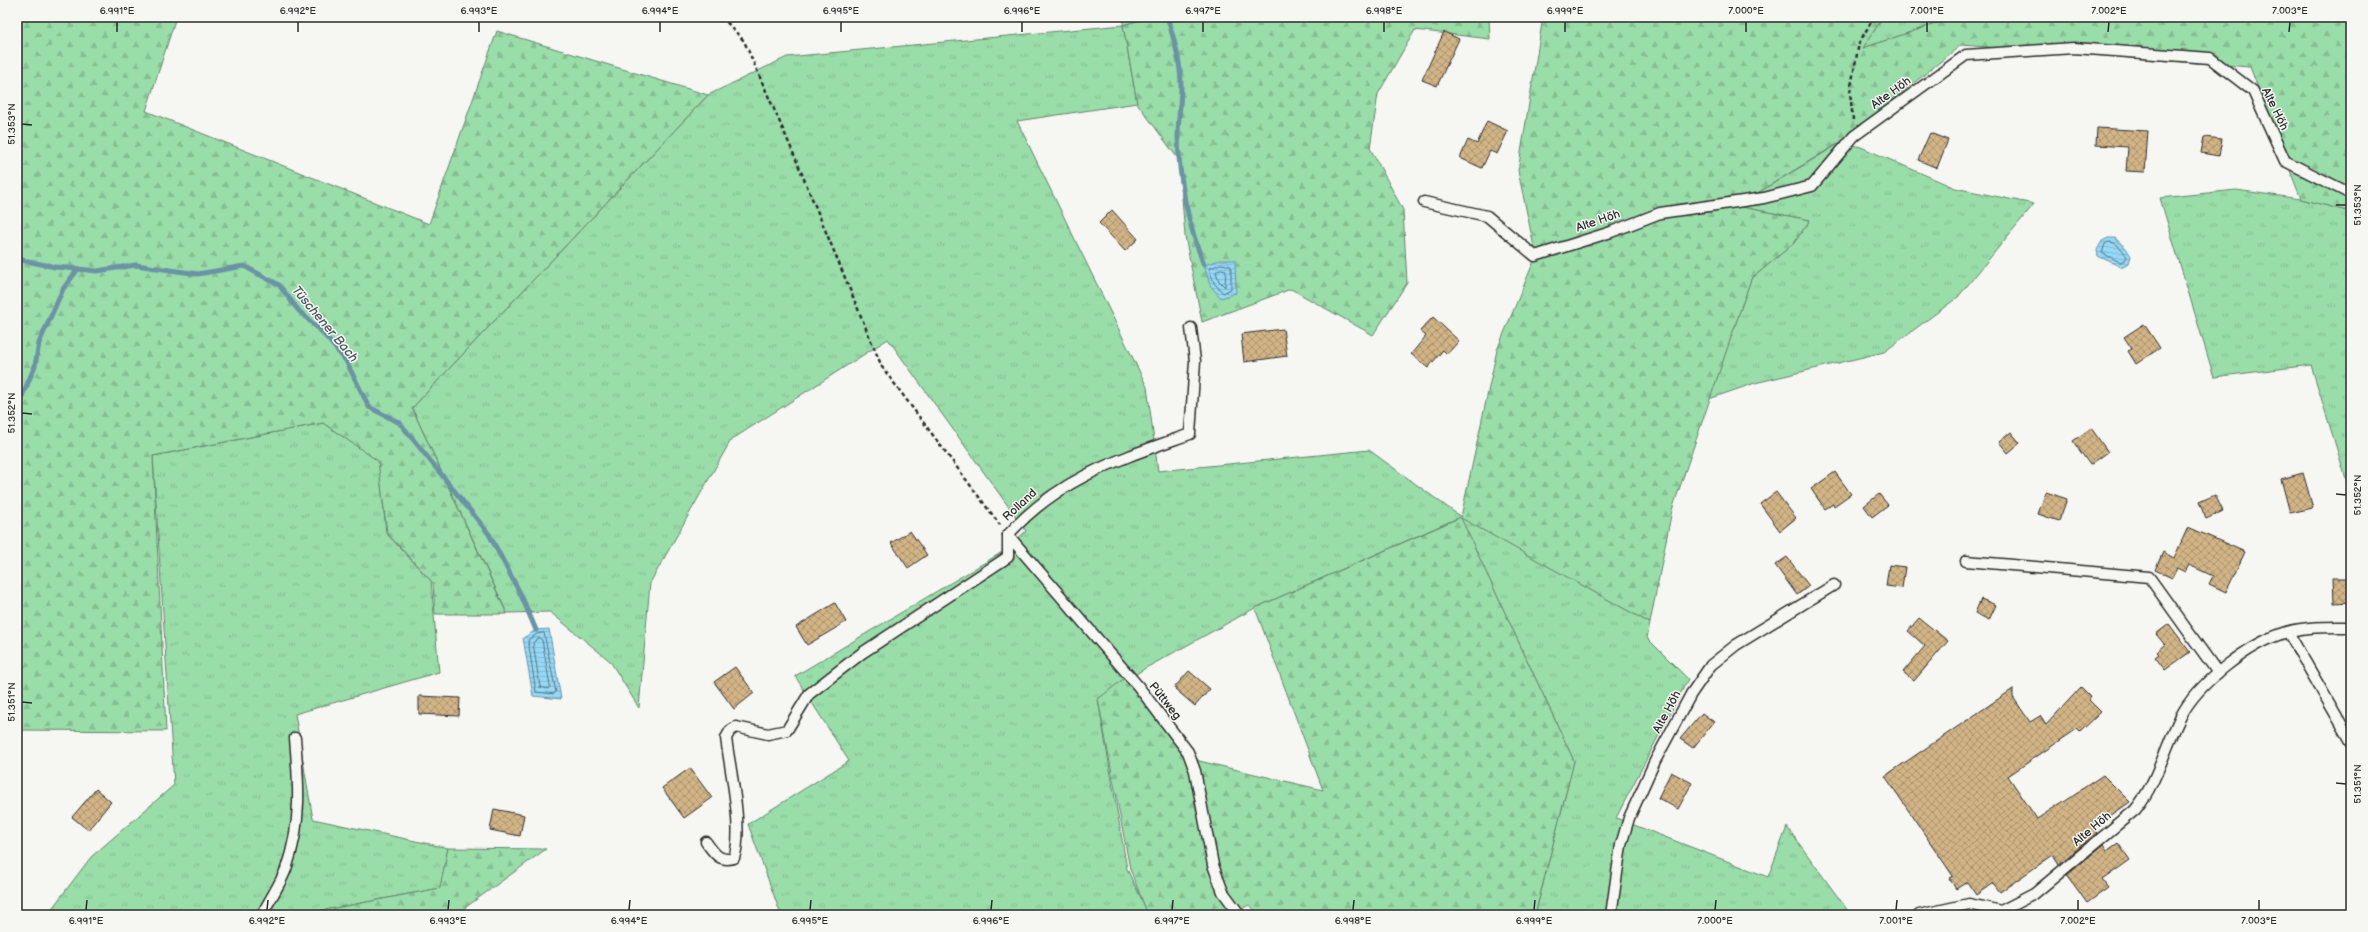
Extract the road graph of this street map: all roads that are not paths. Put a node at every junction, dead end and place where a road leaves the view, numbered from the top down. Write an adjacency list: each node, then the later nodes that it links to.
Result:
1 (2351, 194): 2 (lane, Alte Höh)
2 (1424, 202)
3 (1191, 328): 4 (lane, Rolland)
4 (1008, 535): 12 (lane, Rolland); 14 (lane, Püttweg)
5 (1966, 561): 9 (lane)
6 (1834, 585): 15 (lane, Alte Höh)
7 (2351, 627): 8 (lane, Alte Höh)
8 (2288, 632): 9 (lane, Alte Höh); 11 (lane)
9 (2218, 673): 16 (lane, Alte Höh)
10 (295, 738): 13 (lane)
11 (2351, 741)
12 (706, 842)
13 (262, 915)
14 (1240, 915)
15 (1611, 915)
16 (1919, 915)

